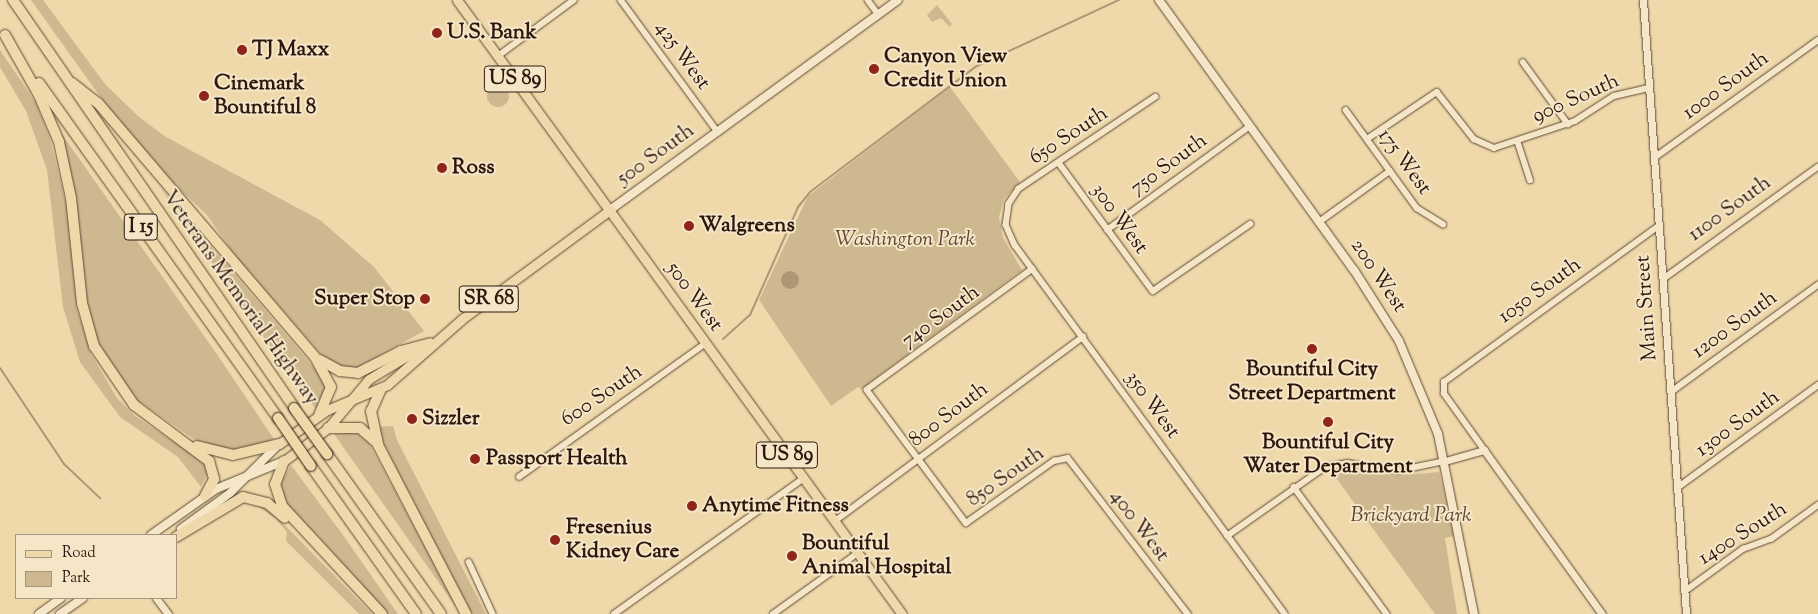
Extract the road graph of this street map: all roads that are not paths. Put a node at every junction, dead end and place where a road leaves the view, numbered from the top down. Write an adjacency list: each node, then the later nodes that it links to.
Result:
1 (12, 0): 14 (highway, Veterans Memorial Highway / I 15)
2 (457, 0): 12 (main road, 500 West / US 89)
3 (574, 0): 12 (street)
4 (621, 0): 20 (street, 425 West)
5 (868, 0): 9 (street)
6 (898, 0): 9 (main road, 500 South / SR 68)
7 (1159, 0): 19 (main road, 200 West)
8 (1643, 0): 15 (street, Main Street)
9 (878, 14): 20 (main road, 500 South / SR 68)
10 (2, 31): 48 (highway); 79 (highway, Veterans Memorial Highway / I 15, bridge)
11 (1818, 40): 23 (street, 1000 South)
12 (498, 56): 28 (main road, 500 West / US 89)
13 (1522, 62): 18 (street)
14 (66, 78): 41 (highway); 80 (highway, Veterans Memorial Highway / I 15, bridge)
15 (1649, 88): 18 (street, 900 South); 23 (street, Main Street)
16 (1156, 97): 24 (street, 650 South)
17 (1346, 110): 21 (street, 175 West)
18 (1568, 124): 22 (street, 900 South)
19 (1250, 126): 30 (main road, 200 West); 34 (street, 750 South)
20 (718, 132): 28 (main road, 500 South / SR 68)
21 (1367, 139): 22 (street, 900 South); 26 (street, 175 West)
22 (1518, 142): 27 (street, 900 South)
23 (1654, 158): 33 (street, Main Street)
24 (1059, 163): 29 (street, 650 South); 34 (street, 300 West)
25 (1818, 167): 36 (street, 1100 South)
26 (1390, 171): 30 (street); 32 (street, 175 West)
27 (1530, 180)
28 (610, 210): 39 (main road, 500 South / SR 68); 40 (main road, 500 West / US 89)
29 (1006, 210): 35 (street, 350 West)
30 (1319, 222): 55 (main road, 200 West)
31 (1250, 224): 34 (street, 300 West)
32 (1443, 224)
33 (1659, 226): 36 (street, Main Street); 51 (street, 1050 South)
34 (1106, 230)
35 (1033, 269): 38 (street, 350 West); 53 (street, 740 South)
36 (1662, 279): 44 (street, Main Street)
37 (1818, 285): 44 (street, 1200 South)
38 (1083, 337): 53 (street, 800 South); 67 (street, 350 West)
39 (433, 342): 41 (highway); 43 (main road, 500 South / SR 68); 45 (main road, 500 South / SR 68)
40 (706, 343): 57 (street, 600 South); 58 (main road, 500 West / US 89)
41 (315, 357): 46 (highway)
42 (1818, 385): 60 (street, 1300 South)
43 (381, 388): 45 (main road, 500 South / SR 68); 50 (highway)
44 (1670, 392): 60 (street, Main Street)
45 (348, 402): 46 (main road, 500 South / SR 68); 47 (main road, 500 South / SR 68)
46 (319, 416): 49 (main road, 500 South / SR 68)
47 (328, 428): 50 (highway); 54 (main road, 500 South / SR 68)
48 (174, 434): 49 (highway); 61 (highway)
49 (279, 444): 56 (main road, 500 South / SR 68)
50 (378, 445): 81 (highway)
51 (1484, 450): 55 (street); 90 (street)
52 (1064, 456): 53 (street, 850 South); 86 (street, 400 West)
53 (917, 459): 63 (street, 800 South)
54 (284, 461): 56 (main road, 500 South / SR 68); 68 (highway)
55 (1445, 461): 59 (street); 89 (main road, 200 West)
56 (245, 477): 61 (main road, 500 South / SR 68); 65 (main road, 500 South / SR 68)
57 (518, 478)
58 (804, 478): 63 (main road, 500 West / US 89); 83 (street)
59 (1294, 487): 67 (street); 88 (street)
60 (1677, 488): 71 (street, Main Street)
61 (205, 496): 64 (main road, 500 South / SR 68)
62 (1818, 505): 71 (street, 1400 South)
63 (835, 521): 69 (main road, 500 West / US 89)
64 (152, 534)
65 (174, 534)
66 (178, 536): 68 (highway)
67 (1227, 536): 87 (street, 350 West)
68 (313, 541): 78 (highway)
69 (858, 553): 84 (street); 85 (main road, 500 West / US 89)
70 (469, 562): 82 (street)
71 (1685, 591): 91 (street, Main Street)
72 (60, 599): 75 (main road)
73 (82, 599): 76 (main road)
74 (157, 599): 77 (street)
75 (39, 614)
76 (60, 614)
77 (168, 614)
78 (382, 614)
79 (416, 614)
80 (441, 614)
81 (466, 614)
82 (494, 614)
83 (614, 614)
84 (773, 614)
85 (902, 614)
86 (1188, 614)
87 (1285, 614)
88 (1387, 614)
89 (1474, 614)
90 (1602, 614)
91 (1686, 614)

